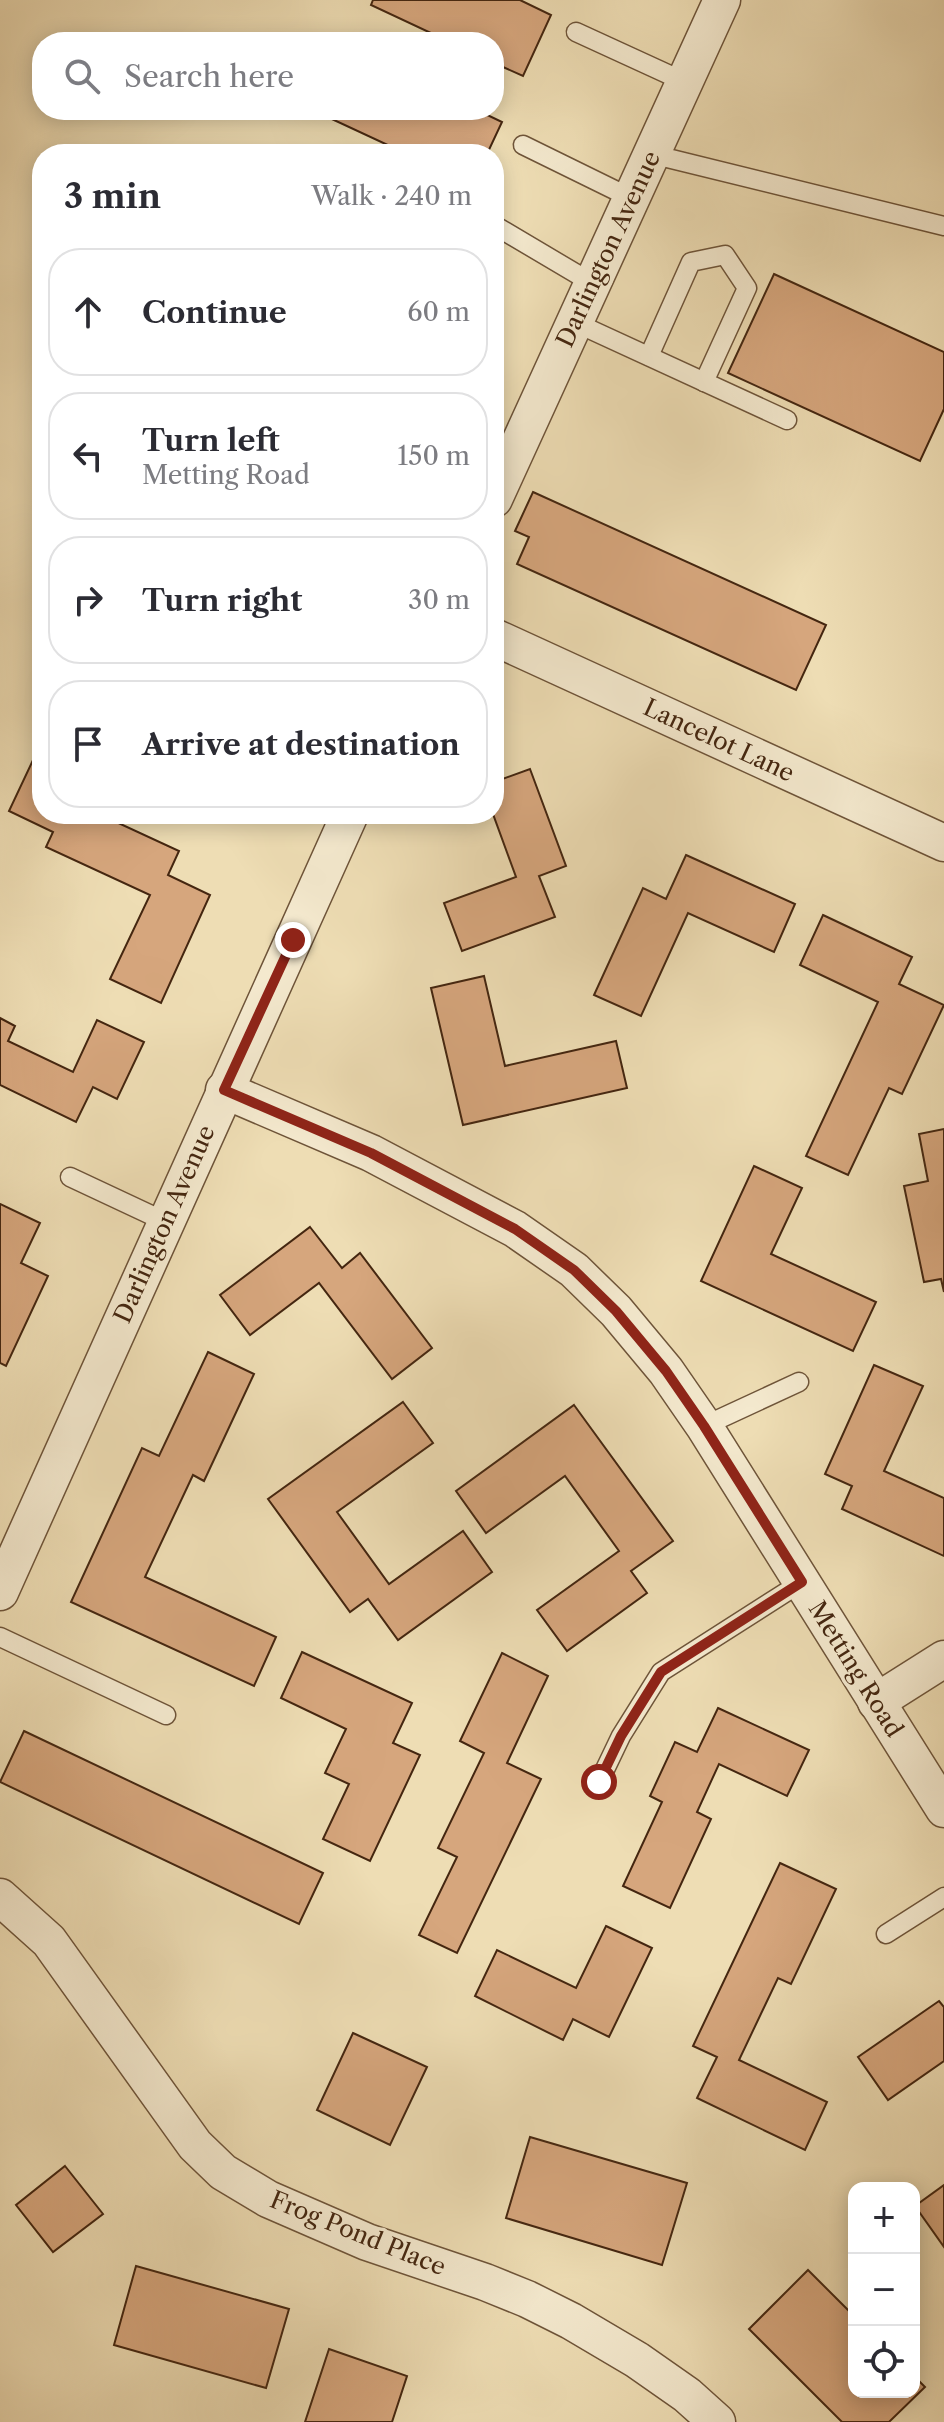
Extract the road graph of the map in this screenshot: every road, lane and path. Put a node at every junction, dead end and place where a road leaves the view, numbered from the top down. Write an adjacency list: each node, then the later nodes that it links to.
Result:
1 (722, 0): 3 (street, Darlington Avenue)
2 (576, 32): 3 (lane)
3 (685, 82): 5 (street, Darlington Avenue)
4 (523, 145): 6 (lane)
5 (651, 154): 6 (street, Darlington Avenue); 7 (lane)
6 (631, 198): 9 (street, Darlington Avenue)
7 (944, 226)
8 (504, 231): 9 (lane)
9 (592, 283): 10 (street, Darlington Avenue)
10 (574, 322): 11 (lane); 14 (street, Darlington Avenue)
11 (649, 356): 12 (lane); 12 (lane)
12 (704, 382): 13 (lane)
13 (787, 420)
14 (504, 477)
15 (504, 642): 17 (street, Lancelot Lane)
16 (345, 824): 18 (street, Darlington Avenue)
17 (944, 843)
18 (224, 1090): 20 (street, Darlington Avenue); 22 (street, Metting Road)
19 (70, 1177): 20 (lane)
20 (166, 1222): 24 (street, Darlington Avenue)
21 (799, 1382): 22 (lane)
22 (704, 1426): 23 (street, Metting Road)
23 (802, 1582): 27 (street, Metting Road); 29 (lane)
24 (0, 1592)
25 (0, 1637): 28 (lane)
26 (944, 1659): 27 (street)
27 (876, 1702): 30 (street, Metting Road)
28 (166, 1715)
29 (599, 1782)
30 (944, 1809)
31 (0, 1897): 34 (street, Frog Pond Place)
32 (944, 1897): 33 (lane)
33 (886, 1934)
34 (717, 2422)

